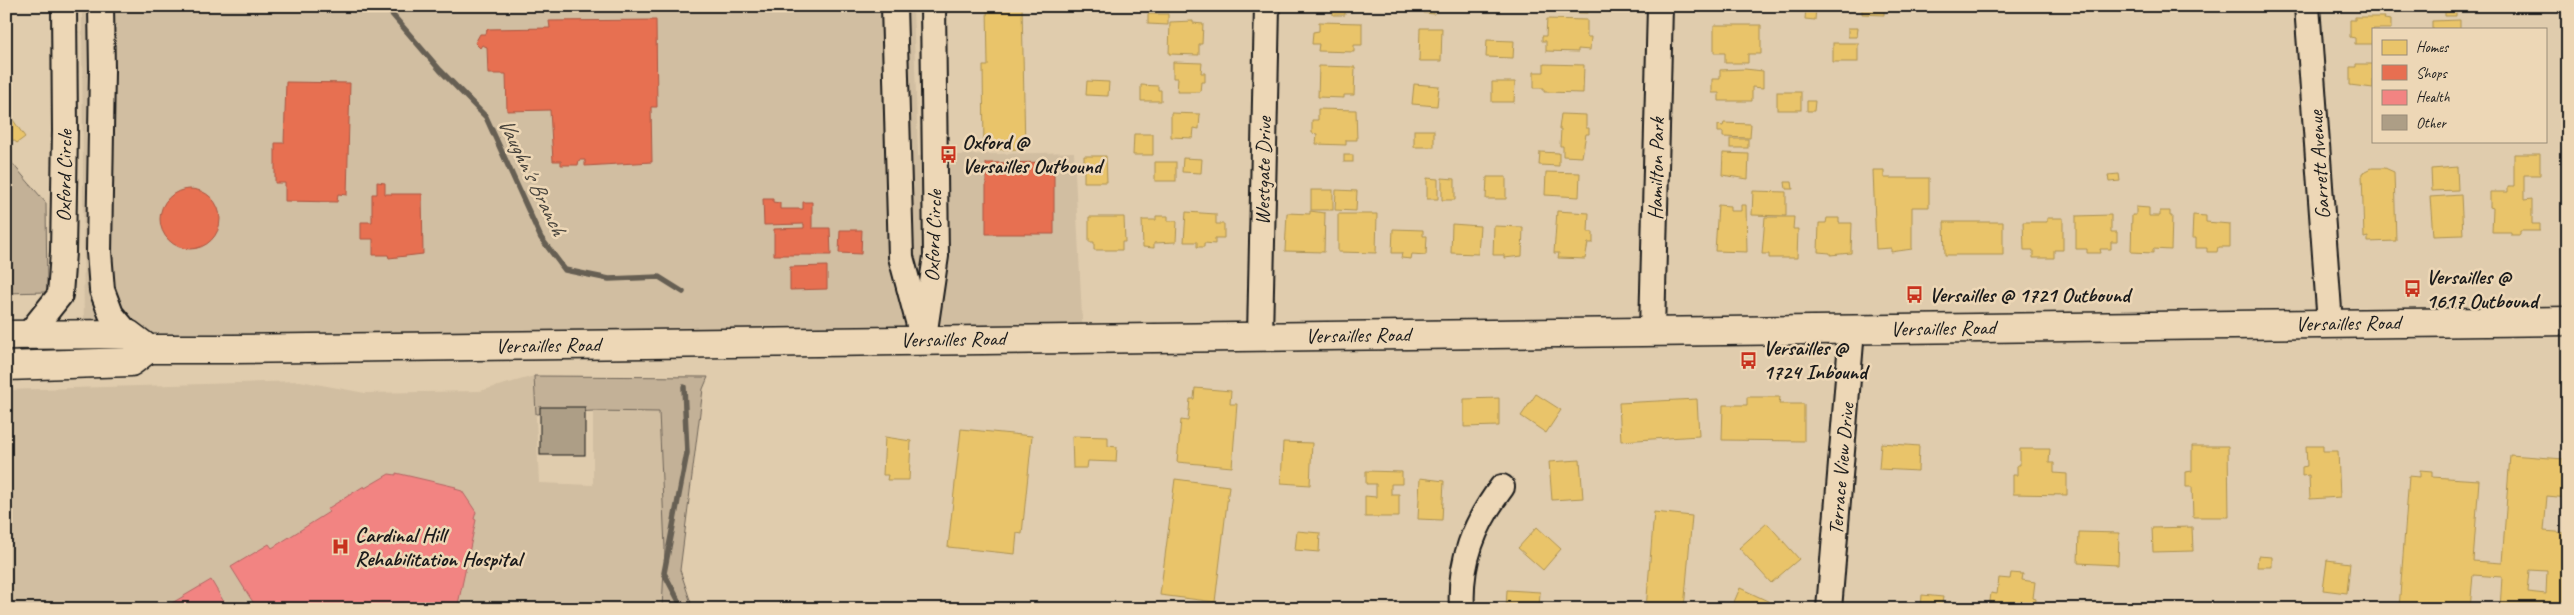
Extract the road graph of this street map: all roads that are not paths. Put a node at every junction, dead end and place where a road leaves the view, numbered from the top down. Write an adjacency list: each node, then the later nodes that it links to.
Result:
1 (64, 6): 12 (street, Oxford Circle)
2 (101, 6): 15 (street, Oxford Circle)
3 (894, 6): 14 (street, Oxford Circle)
4 (933, 6): 14 (street, Oxford Circle)
5 (1267, 6): 13 (street, Westgate Drive)
6 (1660, 6): 11 (street, Hamilton Park)
7 (2307, 6): 9 (street, Garrett Avenue)
8 (2568, 321): 9 (main road, Versailles Road)
9 (2330, 324): 10 (main road, Versailles Road)
10 (1852, 330): 11 (main road, Versailles Road); 19 (street, Terrace View Drive)
11 (1652, 331): 13 (main road, Versailles Road)
12 (17, 335): 15 (main road, Versailles Road)
13 (1260, 336): 14 (main road, Versailles Road)
14 (923, 340): 15 (main road, Versailles Road)
15 (138, 341): 16 (main road)
16 (6, 366)
17 (1502, 487): 18 (street)
18 (1462, 609)
19 (1829, 609)

